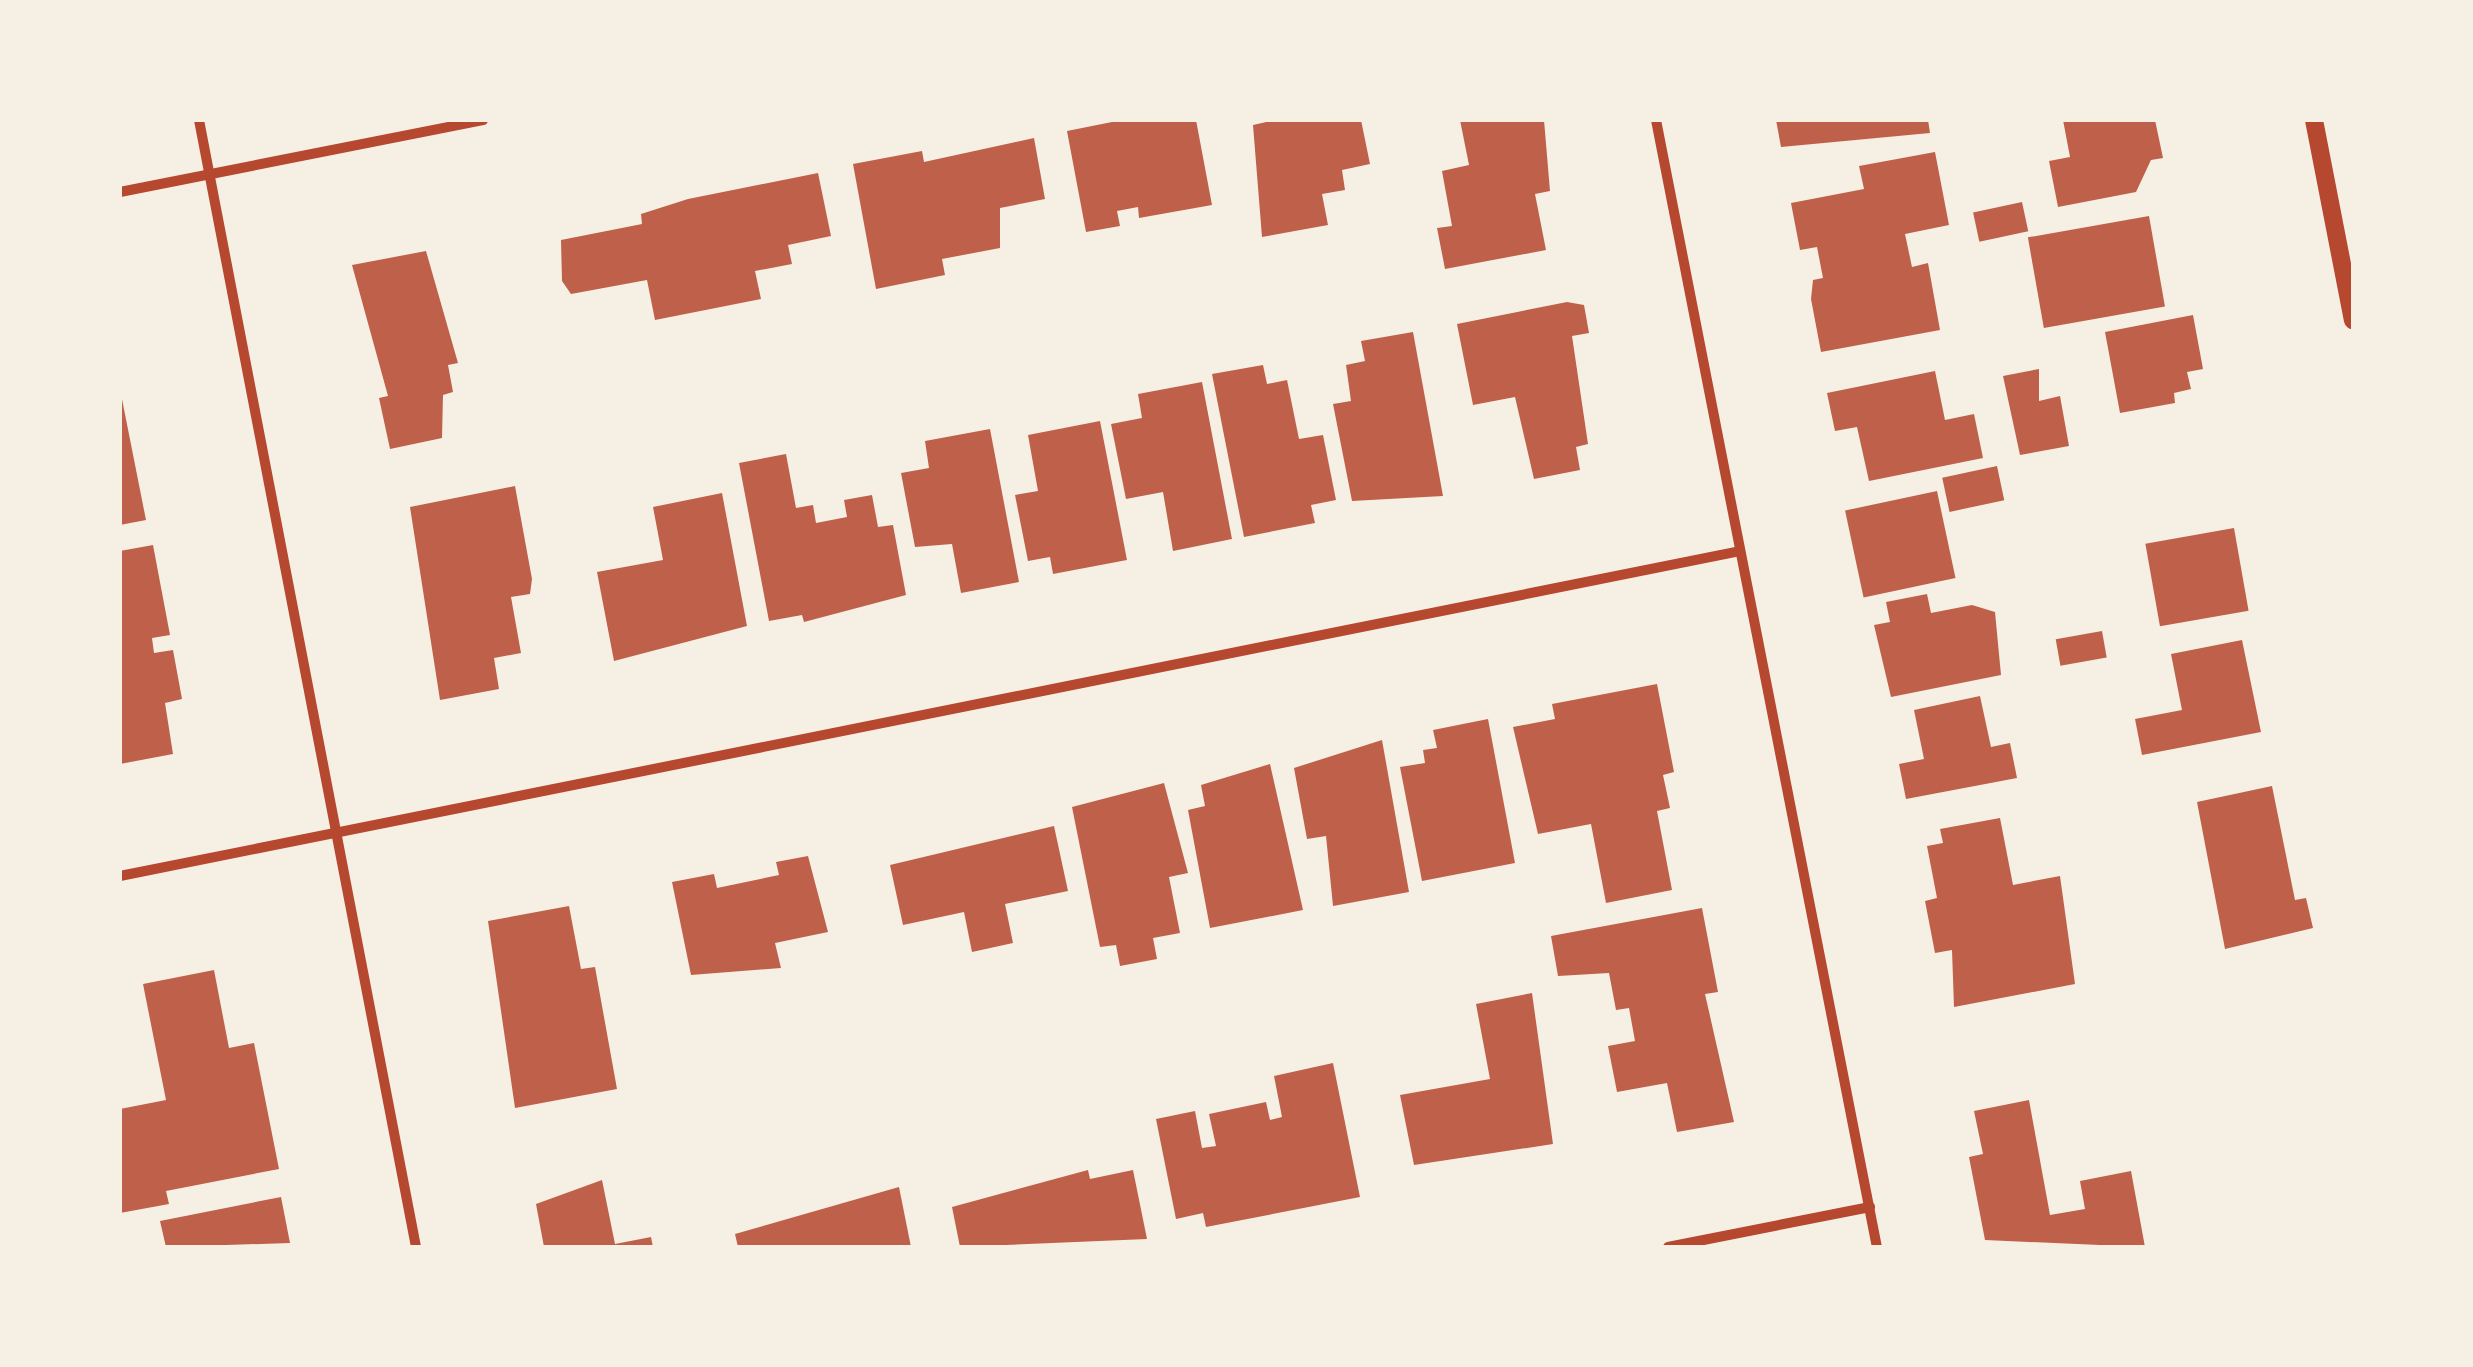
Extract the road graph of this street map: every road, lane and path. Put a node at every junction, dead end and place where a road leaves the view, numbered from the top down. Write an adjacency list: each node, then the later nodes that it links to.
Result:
1 (199, 120): 5 (street)
2 (483, 120): 5 (street)
3 (1656, 120): 8 (street)
4 (2314, 120): 7 (street)
5 (210, 174): 6 (street); 9 (street)
6 (120, 192)
7 (2353, 320)
8 (1740, 551): 9 (street); 11 (street)
9 (336, 833): 10 (street); 12 (street)
10 (120, 876)
11 (1870, 1207): 13 (street); 14 (street)
12 (416, 1247)
13 (1668, 1247)
14 (1877, 1247)

